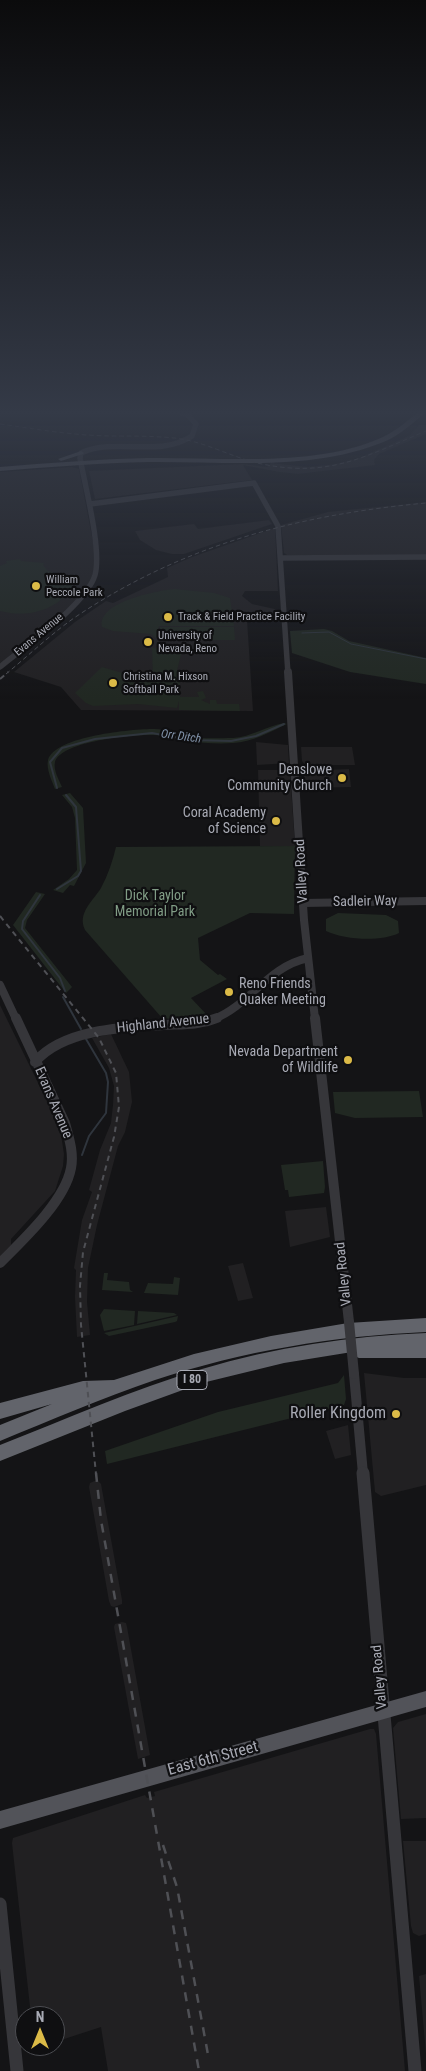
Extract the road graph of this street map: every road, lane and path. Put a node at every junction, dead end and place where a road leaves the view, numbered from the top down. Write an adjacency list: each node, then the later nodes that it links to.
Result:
1 (90, 507): 5 (street, Evans Avenue)
2 (268, 507): 4 (street, Valley Road)
3 (426, 557): 4 (street)
4 (281, 558): 7 (street, Valley Road)
5 (0, 668)
6 (426, 901): 7 (street, Sadleir Way)
7 (303, 903): 8 (street, Valley Road)
8 (308, 958): 10 (street, Highland Avenue); 25 (street, Valley Road, bridge)
9 (0, 985): 10 (street, Evans Avenue)
10 (35, 1062): 11 (street, Evans Avenue)
11 (0, 1263)
12 (426, 1316): 14 (highway)
13 (426, 1324): 14 (highway, I 80)
14 (329, 1333): 18 (highway, I 80)
15 (426, 1340): 16 (highway, I 80)
16 (334, 1348): 17 (highway); 20 (highway, I 80)
17 (426, 1351)
18 (120, 1385): 19 (highway); 21 (highway, I 80)
19 (0, 1411)
20 (56, 1432): 22 (highway, I 80); 23 (highway)
21 (0, 1433)
22 (0, 1453)
23 (0, 1460)
24 (426, 1699): 25 (main road, East 6th Street)
25 (383, 1711): 26 (main road, East 6th Street); 29 (street, Valley Road)
26 (0, 1820)
27 (0, 1904): 28 (street)
28 (17, 2071)
29 (415, 2071)

